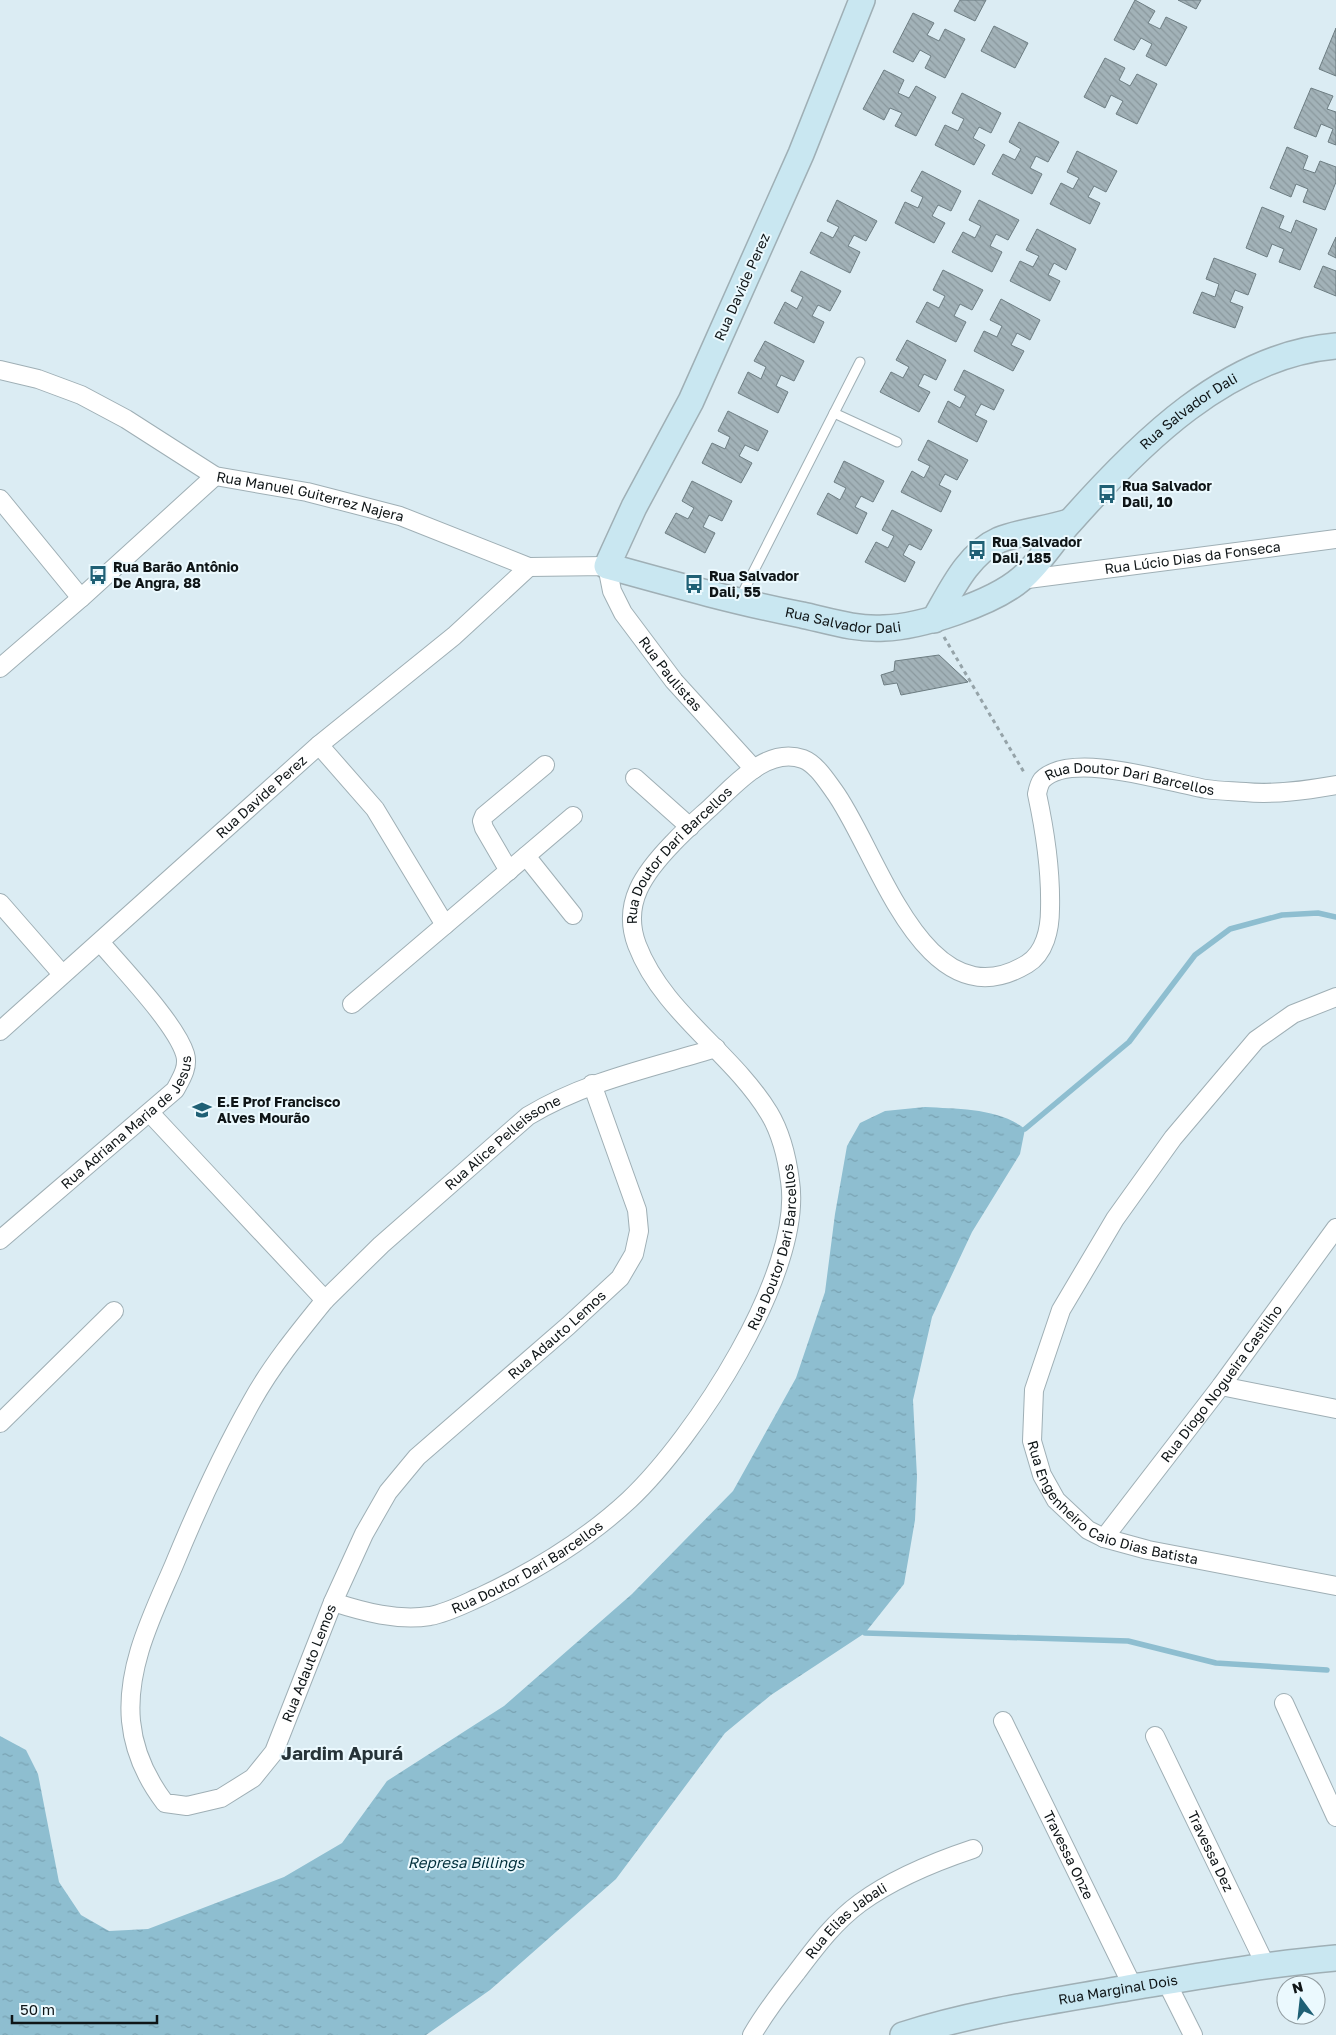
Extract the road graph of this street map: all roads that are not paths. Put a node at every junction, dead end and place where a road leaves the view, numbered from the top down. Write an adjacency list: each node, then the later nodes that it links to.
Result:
1 (862, 0): 13 (street, Rua Davide Perez)
2 (1336, 346): 9 (street, Rua Salvador Dali)
3 (860, 362): 5 (lane)
4 (0, 370): 7 (street, Rua Manuel Guiterrez Najera)
5 (834, 413): 6 (lane); 18 (lane)
6 (897, 442)
7 (215, 476): 14 (street, Rua Manuel Guiterrez Najera); 17 (street)
8 (0, 499): 17 (street)
9 (1069, 522): 10 (street); 15 (street, Rua Salvador Dali)
10 (1013, 536): 12 (street); 15 (street)
11 (1336, 539): 15 (street, Rua Lúcio Dias da Fonseca)
12 (970, 564): 16 (street); 19 (street)
13 (607, 566): 14 (street, Rua Manuel Guiterrez Najera); 18 (street, Rua Salvador Dali); 23 (street, Rua Paulistas)
14 (529, 567): 21 (street, Rua Davide Perez)
15 (1026, 574): 16 (street, Rua Salvador Dali)
16 (994, 595): 19 (street, Rua Salvador Dali)
17 (81, 598): 20 (street)
18 (738, 602): 19 (street, Rua Salvador Dali)
19 (934, 620)
20 (0, 668)
21 (320, 745): 32 (street); 33 (street, Rua Davide Perez)
22 (545, 765): 29 (street)
23 (754, 769): 25 (street, Rua Doutor Dari Barcellos); 27 (street, Rua Doutor Dari Barcellos)
24 (635, 778): 27 (street)
25 (1336, 785)
26 (573, 816): 28 (street)
27 (690, 827): 38 (street, Rua Doutor Dari Barcellos)
28 (526, 856): 29 (street); 31 (street)
29 (509, 870): 32 (street)
30 (0, 903): 34 (street)
31 (573, 914)
32 (445, 925): 36 (street)
33 (100, 942): 34 (street, Rua Davide Perez); 40 (street, Rua Adriana Maria de Jesus)
34 (62, 974): 37 (street, Rua Davide Perez)
35 (1336, 996): 48 (street, Rua Engenheiro Caio Dias Batista)
36 (352, 1004)
37 (0, 1031)
38 (716, 1048): 39 (street, Rua Alice Pelleissone); 50 (street, Rua Doutor Dari Barcellos)
39 (592, 1084): 43 (street, Rua Alice Pelleissone); 50 (street, Rua Adauto Lemos)
40 (150, 1113): 42 (street, Rua Adriana Maria de Jesus); 43 (street)
41 (1336, 1228): 45 (street, Rua Diogo Nogueira Castilho)
42 (0, 1240)
43 (325, 1300): 50 (street, Rua Adauto Lemos)
44 (114, 1311): 47 (street)
45 (1221, 1386): 46 (street); 48 (street, Rua Diogo Nogueira Castilho)
46 (1336, 1409)
47 (0, 1423)
48 (1104, 1538): 49 (street, Rua Engenheiro Caio Dias Batista)
49 (1336, 1586)
50 (333, 1602)
51 (1284, 1703): 54 (street)
52 (1003, 1721): 59 (street, Travessa Onze)
53 (1155, 1736): 57 (street, Travessa Dez)
54 (1336, 1817)
55 (973, 1849): 60 (street, Rua Elias Jabali)
56 (1336, 1958): 57 (street, Rua Marginal Dois)
57 (1266, 1966): 58 (street, Rua Marginal Dois)
58 (1166, 1981): 59 (street, Rua Marginal Dois); 62 (street)
59 (1133, 1988): 61 (street, Rua Marginal Dois)
60 (752, 2035)
61 (903, 2035)
62 (1193, 2035)

